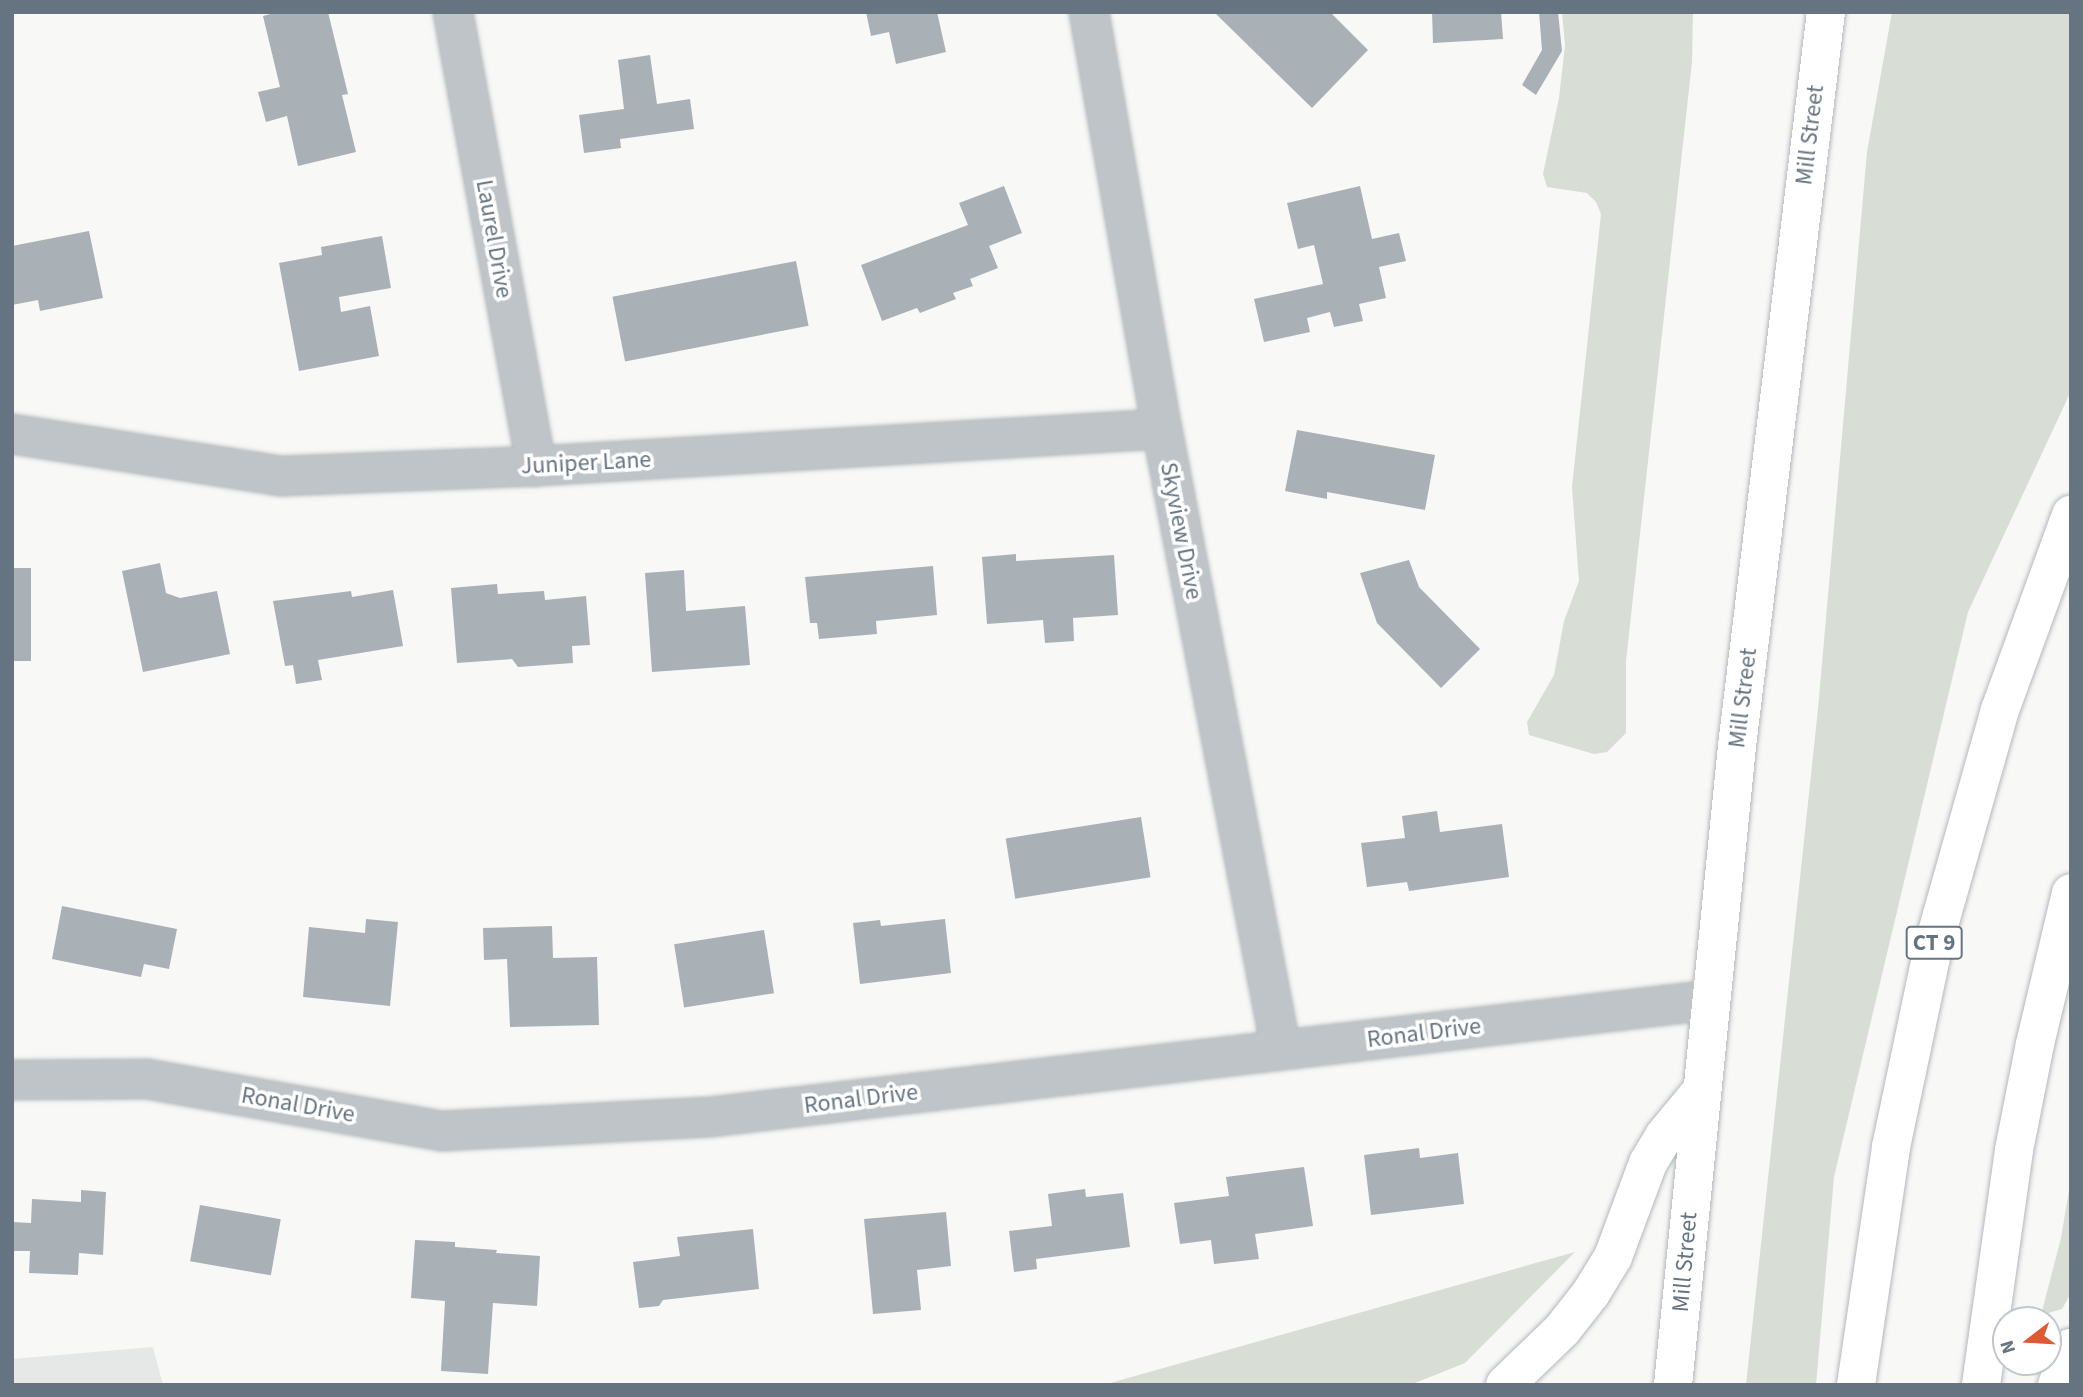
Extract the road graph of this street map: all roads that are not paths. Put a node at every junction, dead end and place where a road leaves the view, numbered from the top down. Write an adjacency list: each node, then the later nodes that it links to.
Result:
1 (453, 12): 6 (street, Laurel Drive)
2 (1090, 12): 4 (street, Skyview Drive)
3 (1826, 12): 9 (main road, Mill Street)
4 (1162, 429): 6 (street, Juniper Lane); 10 (street, Skyview Drive)
5 (12, 434): 6 (street, Juniper Lane)
6 (536, 466)
7 (2071, 515): 16 (main road, CT 9)
8 (2071, 893): 17 (main road)
9 (1710, 1000): 10 (street, Ronal Drive); 12 (main road, Mill Street)
10 (1281, 1049): 11 (street, Ronal Drive)
11 (12, 1080)
12 (1702, 1090): 14 (main road); 15 (main road, Mill Street)
13 (2071, 1348): 18 (main road)
14 (1505, 1385)
15 (1673, 1385)
16 (1856, 1385)
17 (1981, 1385)
18 (2057, 1385)

